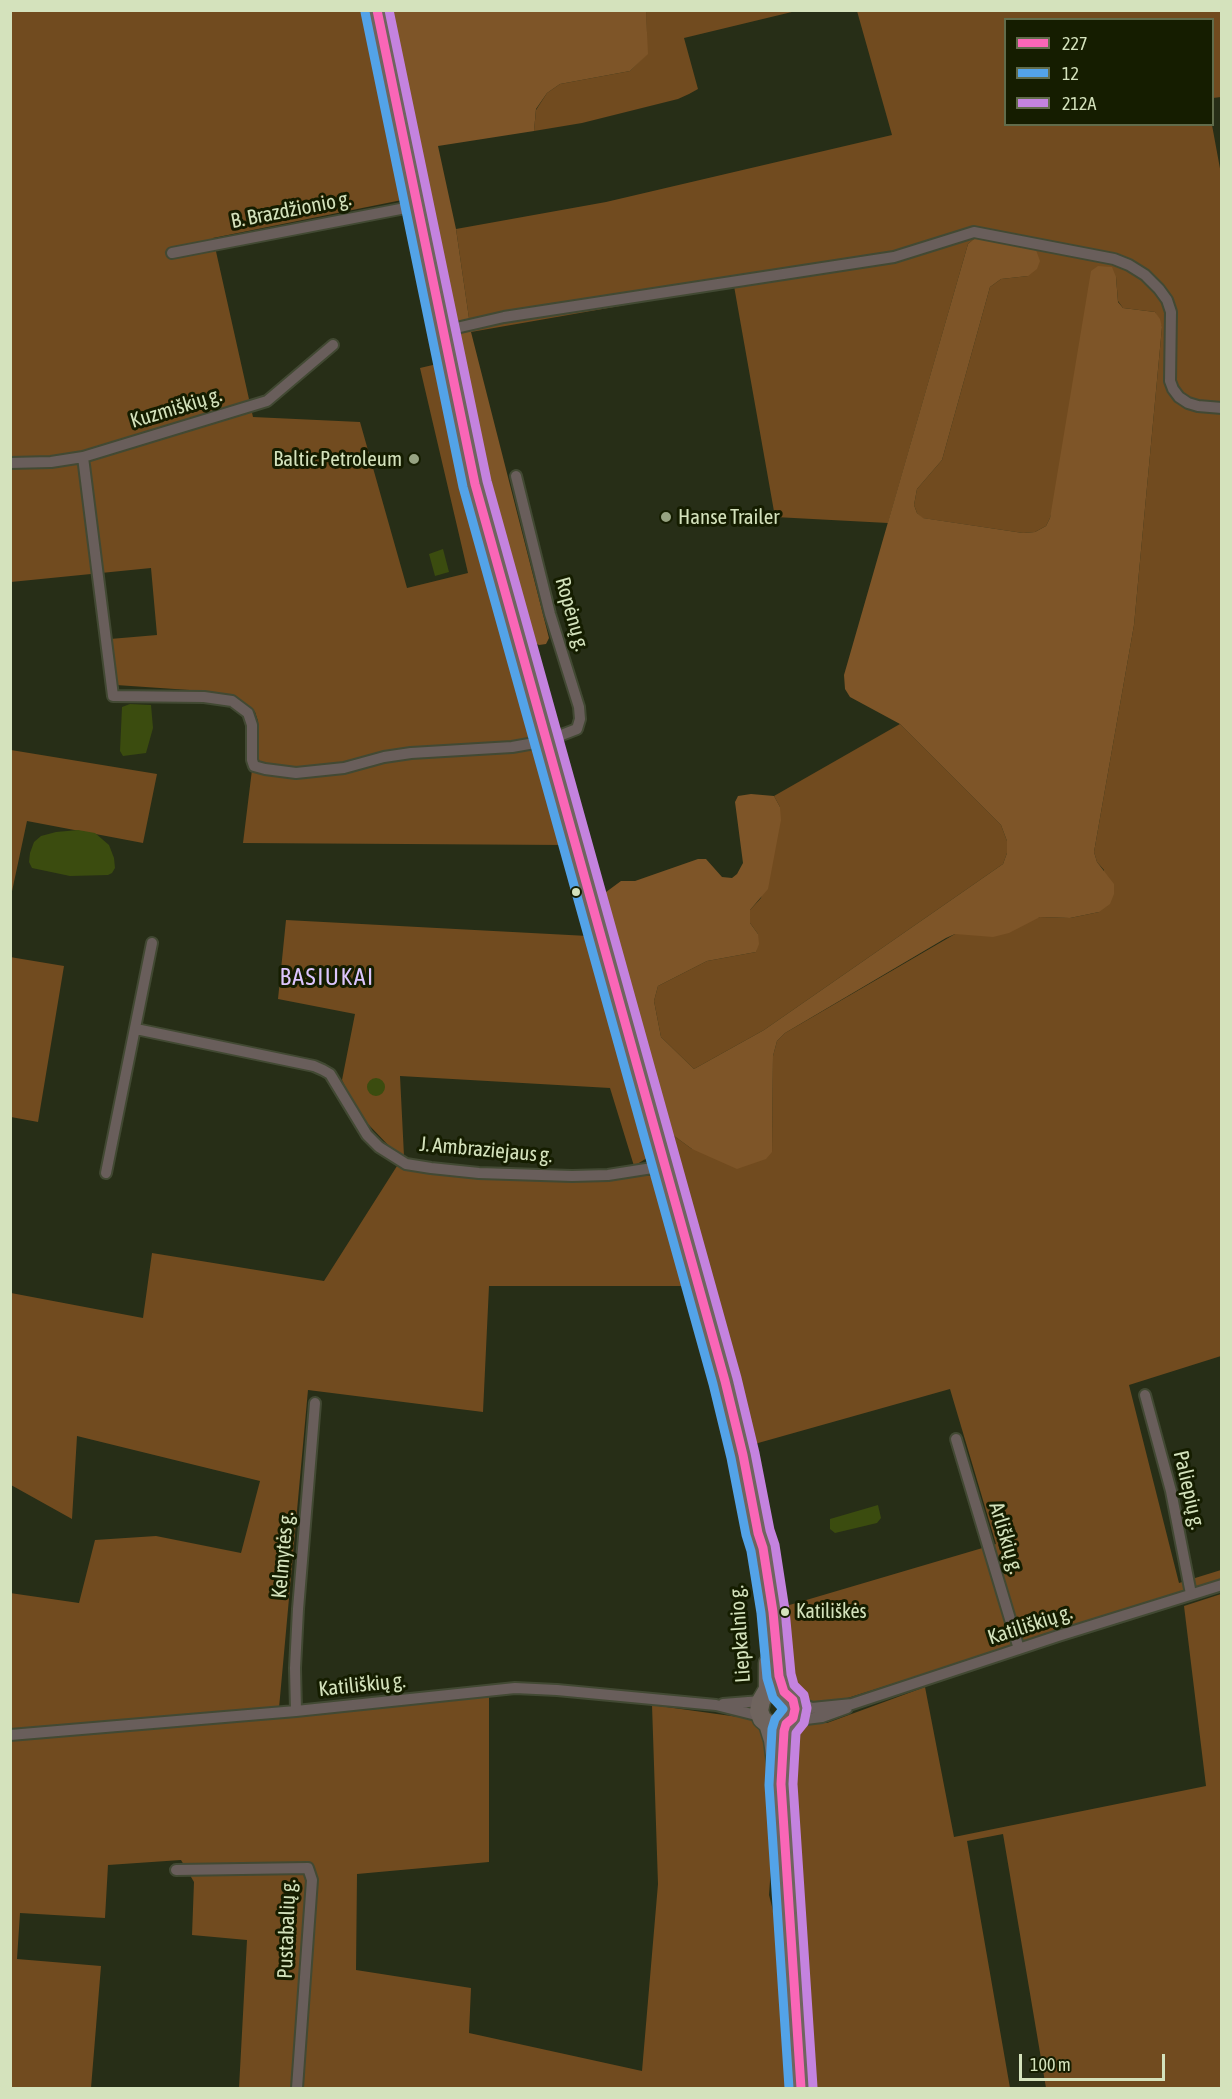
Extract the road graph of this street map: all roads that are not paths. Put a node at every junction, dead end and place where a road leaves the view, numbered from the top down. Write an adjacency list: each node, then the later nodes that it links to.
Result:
1 (377, 10): 2 (highway, Liepkalnio g.)
2 (416, 206): 3 (street, B. Brazdžionio g.); 4 (highway, Liepkalnio g.)
3 (172, 253)
4 (443, 331): 6 (street); 10 (highway, Liepkalnio g.)
5 (333, 345): 7 (street, Kuzmiškių g.)
6 (1221, 408)
7 (82, 457): 8 (street, Kuzmiškių g.); 10 (street)
8 (10, 463)
9 (516, 476): 10 (street, Ropėnų g.)
10 (546, 741): 13 (highway, Liepkalnio g.)
11 (152, 943): 12 (street)
12 (136, 1029): 13 (street, J. Ambraziejaus g.); 14 (street)
13 (665, 1166): 18 (highway, Liepkalnio g.)
14 (106, 1173)
15 (1145, 1395): 20 (street, Paliepių g.)
16 (315, 1403): 25 (street, Kelmytės g.)
17 (956, 1439): 21 (street, Arliškių g.)
18 (758, 1533): 22 (highway, Liepkalnio g.); 24 (highway, Liepkalnio g.)
19 (1221, 1585): 20 (street, Katiliškių g.)
20 (1191, 1594): 21 (street, Katiliškių g.)
21 (1019, 1649): 23 (street, Katiliškių g.)
22 (788, 1696): 23 (street, Katiliškių g.); 24 (highway, Liepkalnio g.); 26 (highway, Liepkalnio g.)
23 (852, 1704): 26 (street, Katiliškių g.)
24 (764, 1709): 25 (street, Katiliškių g.); 26 (highway); 28 (highway, Liepkalnio g.)
25 (296, 1711): 27 (street, Katiliškių g.)
26 (788, 1723): 28 (highway, Liepkalnio g.)
27 (10, 1735)
28 (781, 1784): 31 (highway, Liepkalnio g.)
29 (176, 1870): 30 (street, Pustabalių g.)
30 (297, 2088)
31 (801, 2088)

